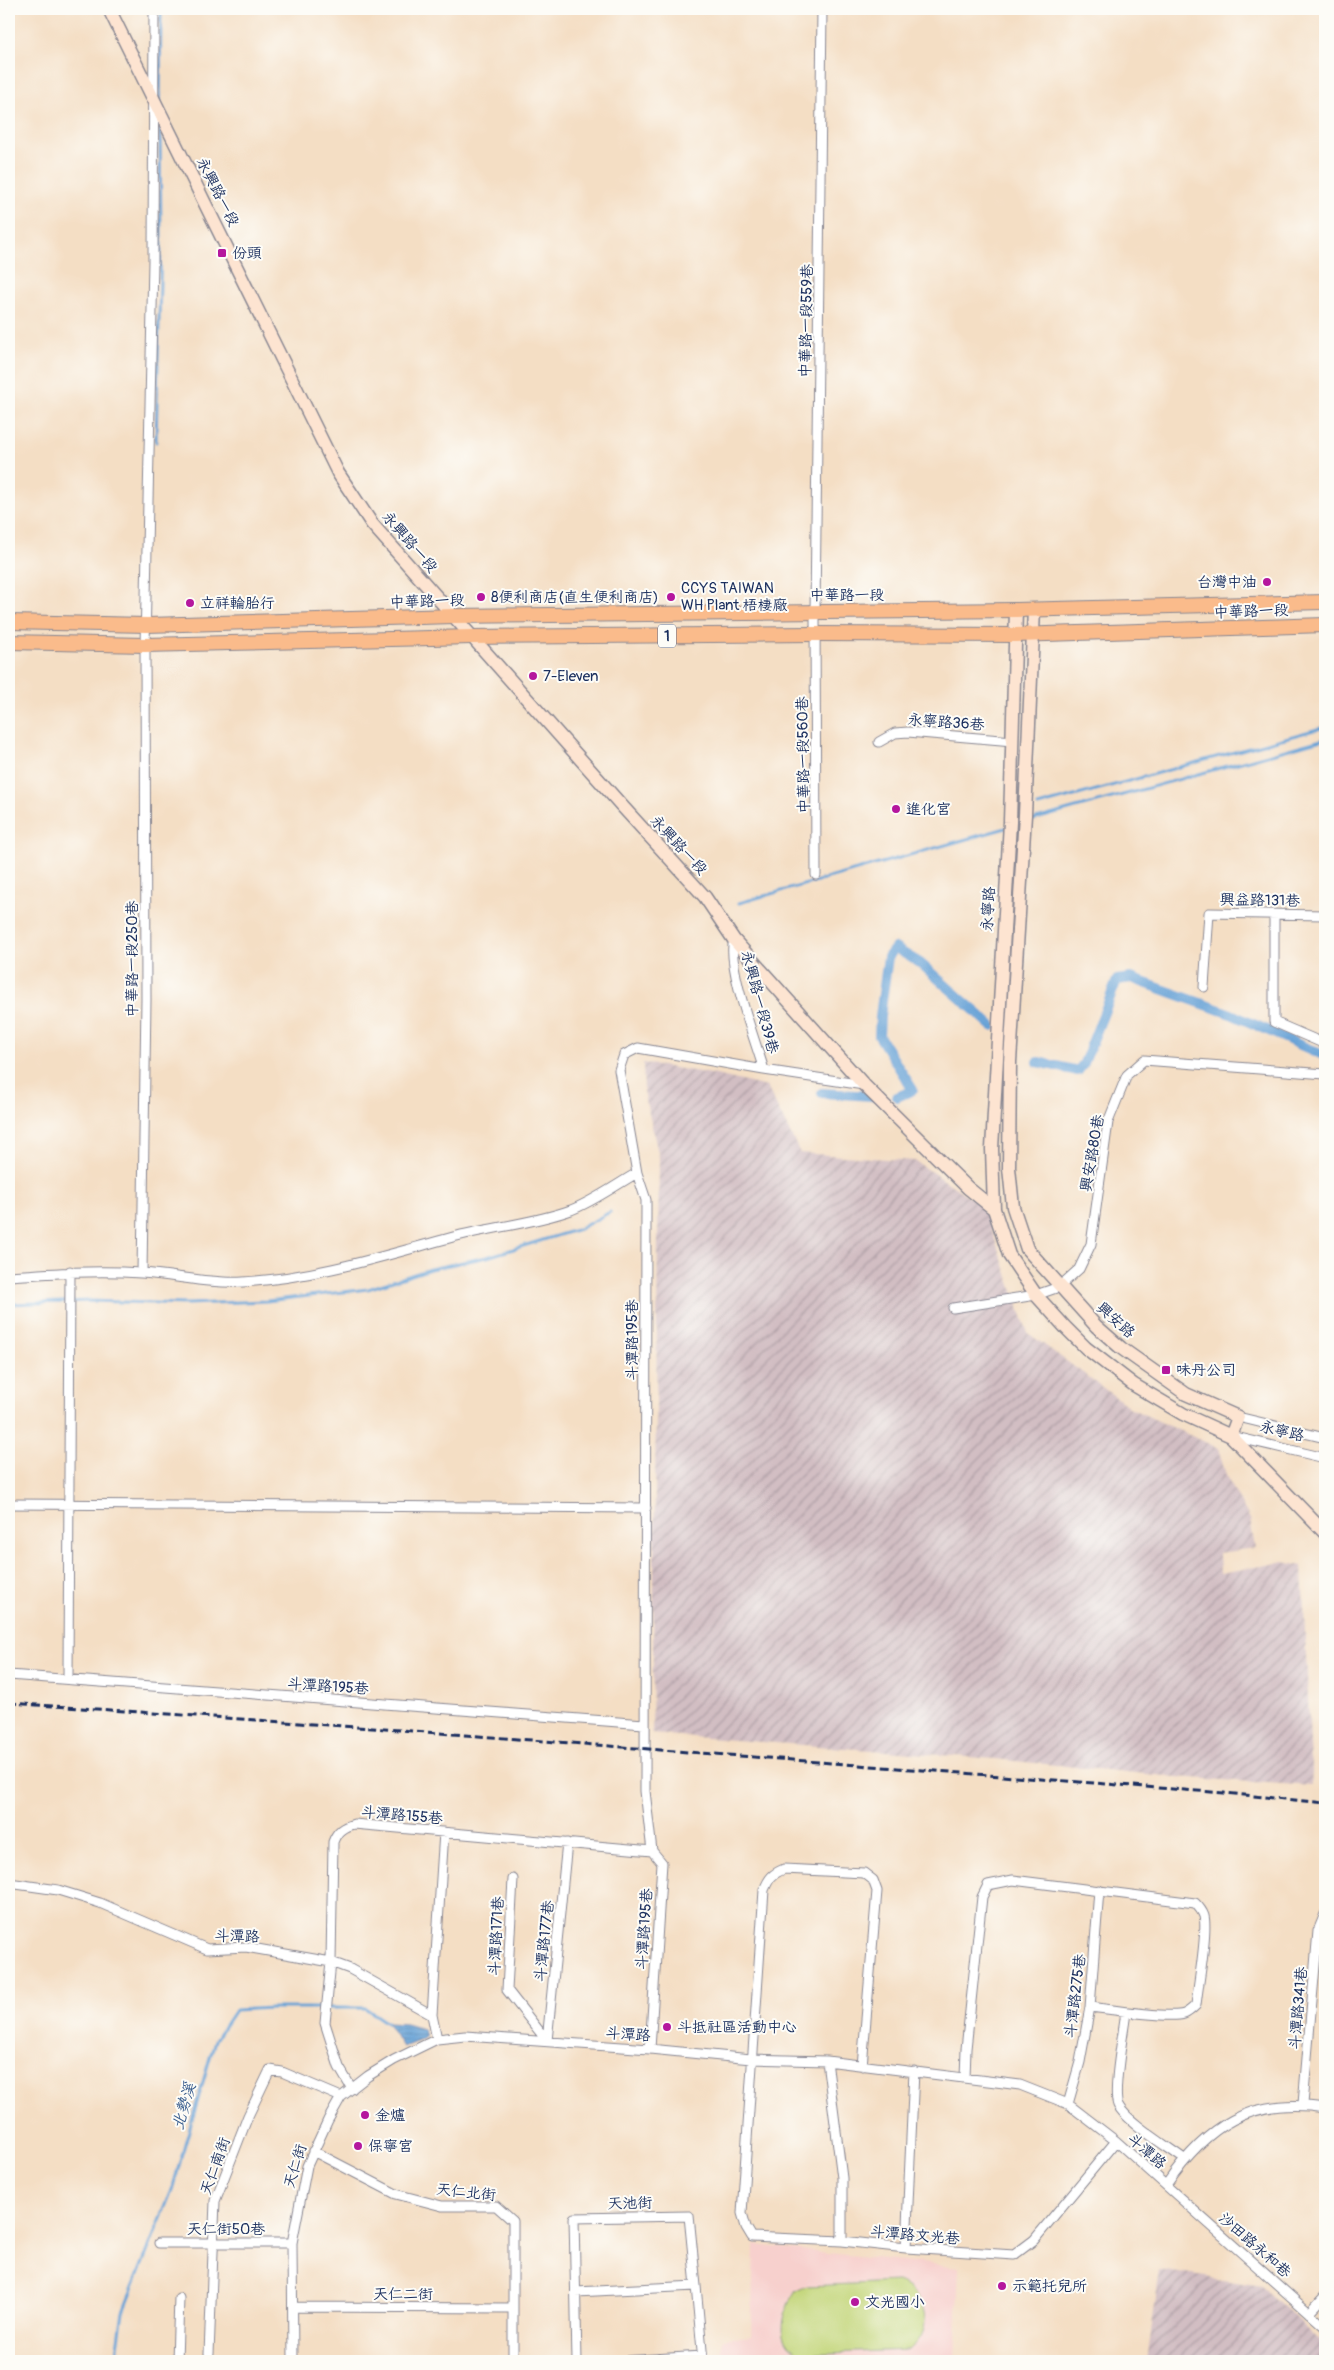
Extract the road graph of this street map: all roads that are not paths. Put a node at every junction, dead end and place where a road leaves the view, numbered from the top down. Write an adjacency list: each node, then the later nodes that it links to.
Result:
1 (109, 9): 4 (street, 永興路一段)
2 (154, 9): 4 (street, 中華路一段250巷)
3 (822, 9): 8 (street, 中華路一段559巷)
4 (153, 99): 9 (street, 永興路一段); 11 (street, 中華路一段250巷)
5 (1325, 602): 7 (main road, 中華路一段 / 1)
6 (1016, 610): 7 (main road, 中華路一段 / 1); 8 (main road, 中華路一段 / 1); 15 (street, 永寧路)
7 (1034, 610): 14 (street, 永寧路)
8 (815, 612): 9 (main road, 中華路一段 / 1); 13 (street, 中華路一段559巷)
9 (454, 616): 11 (main road, 中華路一段 / 1); 16 (street, 永興路一段)
10 (9, 622): 11 (main road, 中華路一段 / 1)
11 (147, 625): 18 (street, 中華路一段250巷)
12 (1325, 626): 14 (main road, 中華路一段 / 1)
13 (815, 634): 15 (main road, 中華路一段 / 1); 16 (main road, 中華路一段 / 1); 21 (street, 中華路一段560巷)
14 (1034, 634): 15 (main road, 中華路一段 / 1); 31 (street, 永寧路)
15 (1016, 635): 19 (street, 永寧路)
16 (472, 638): 18 (main road, 中華路一段 / 1); 24 (street, 永興路一段)
17 (9, 642): 18 (main road, 中華路一段 / 1)
18 (145, 645): 34 (street, 中華路一段250巷)
19 (1012, 741): 20 (street, 永寧路36巷); 32 (street, 永寧路)
20 (879, 742)
21 (816, 875)
22 (1274, 915): 23 (street, 興益路131巷); 25 (street, 興益路131巷); 26 (street)
23 (1325, 916)
24 (734, 940): 27 (street, 永興路一段39巷); 29 (street, 永興路一段)
25 (1204, 987)
26 (1325, 1044)
27 (764, 1070): 29 (street); 30 (street, 斗潭路195巷)
28 (1325, 1074): 36 (street, 興安路80巷)
29 (864, 1085): 32 (street)
30 (637, 1173): 34 (street); 45 (street, 斗潭路195巷)
31 (1013, 1207): 32 (street); 36 (street, 興安路)
32 (994, 1209): 37 (street)
33 (70, 1271): 34 (street); 35 (street); 44 (street)
34 (142, 1273)
35 (9, 1276)
36 (1059, 1287): 37 (street, 興安路80巷); 39 (street, 興安路)
37 (1036, 1295): 38 (street, 興安路80巷); 40 (street)
38 (953, 1308)
39 (1238, 1417): 40 (street); 41 (street, 永寧路)
40 (1231, 1436): 42 (street, 永寧路); 46 (street)
41 (1325, 1438)
42 (1325, 1458)
43 (9, 1504): 44 (street)
44 (70, 1505): 45 (street); 48 (street)
45 (646, 1508): 49 (street, 斗潭路195巷)
46 (1325, 1533)
47 (9, 1675): 48 (street, 斗潭路195巷)
48 (68, 1679): 49 (street, 斗潭路195巷)
49 (644, 1724): 52 (street, 斗潭路195巷)
50 (444, 1832): 51 (street, 斗潭路155巷); 57 (street, 斗潭路155巷); 60 (street)
51 (567, 1843): 52 (street, 斗潭路155巷); 62 (street, 斗潭路177巷)
52 (652, 1851): 63 (street, 斗潭路195巷)
53 (513, 1879): 62 (street, 斗潭路171巷)
54 (9, 1883): 57 (street, 斗潭路)
55 (1099, 1890): 58 (street, 斗潭路275巷); 59 (street); 68 (street)
56 (1324, 1914): 72 (street, 斗潭路341巷)
57 (331, 1962): 60 (street, 斗潭路); 69 (street, 斗潭路155巷)
58 (1090, 2007): 59 (street); 71 (street, 斗潭路275巷)
59 (1126, 2012): 76 (street)
60 (432, 2014): 61 (street)
61 (438, 2039): 62 (street, 斗潭路); 69 (street, 天仁街)
62 (547, 2041): 63 (street, 斗潭路)
63 (650, 2049): 64 (street, 斗潭路)
64 (751, 2059): 65 (street, 斗潭路); 66 (street); 78 (street)
65 (827, 2061): 66 (street, 斗潭路); 78 (street)
66 (862, 2066): 67 (street, 斗潭路)
67 (914, 2071): 68 (street, 斗潭路); 82 (street)
68 (965, 2078): 71 (street, 斗潭路)
69 (352, 2089): 70 (street, 天仁街)
70 (341, 2097): 75 (street, 天仁街); 81 (street, 天仁南街)
71 (1068, 2104): 74 (street, 斗潭路)
72 (1303, 2104): 73 (street, 斗潭路); 76 (street, 斗潭路)
73 (1325, 2108)
74 (1116, 2142): 77 (street, 斗潭路); 82 (street, 斗潭路文光巷)
75 (313, 2151): 79 (street, 天仁街); 88 (street, 天仁北街)
76 (1184, 2159): 77 (street, 斗潭路)
77 (1166, 2185): 89 (street, 沙田路永和巷)
78 (842, 2241): 82 (street, 斗潭路文光巷)
79 (292, 2242): 81 (street, 天仁街50巷); 87 (street, 天仁街)
80 (160, 2243): 81 (street, 天仁街50巷)
81 (212, 2243): 91 (street, 天仁南街)
82 (906, 2248)
83 (696, 2286): 84 (street); 84 (street, 天池街); 92 (street, 天池街)
84 (576, 2292): 96 (street, 天池街)
85 (1325, 2296): 89 (street)
86 (179, 2298): 93 (street)
87 (293, 2307): 88 (street, 天仁二街); 94 (street, 天仁街)
88 (512, 2308): 95 (street, 天仁北街)
89 (1309, 2313): 90 (street, 沙田路永和巷)
90 (1325, 2327)
91 (209, 2354)
92 (703, 2359): 97 (street, 天池街)
93 (178, 2361)
94 (293, 2361)
95 (513, 2361)
96 (577, 2361)
97 (622, 2361)

